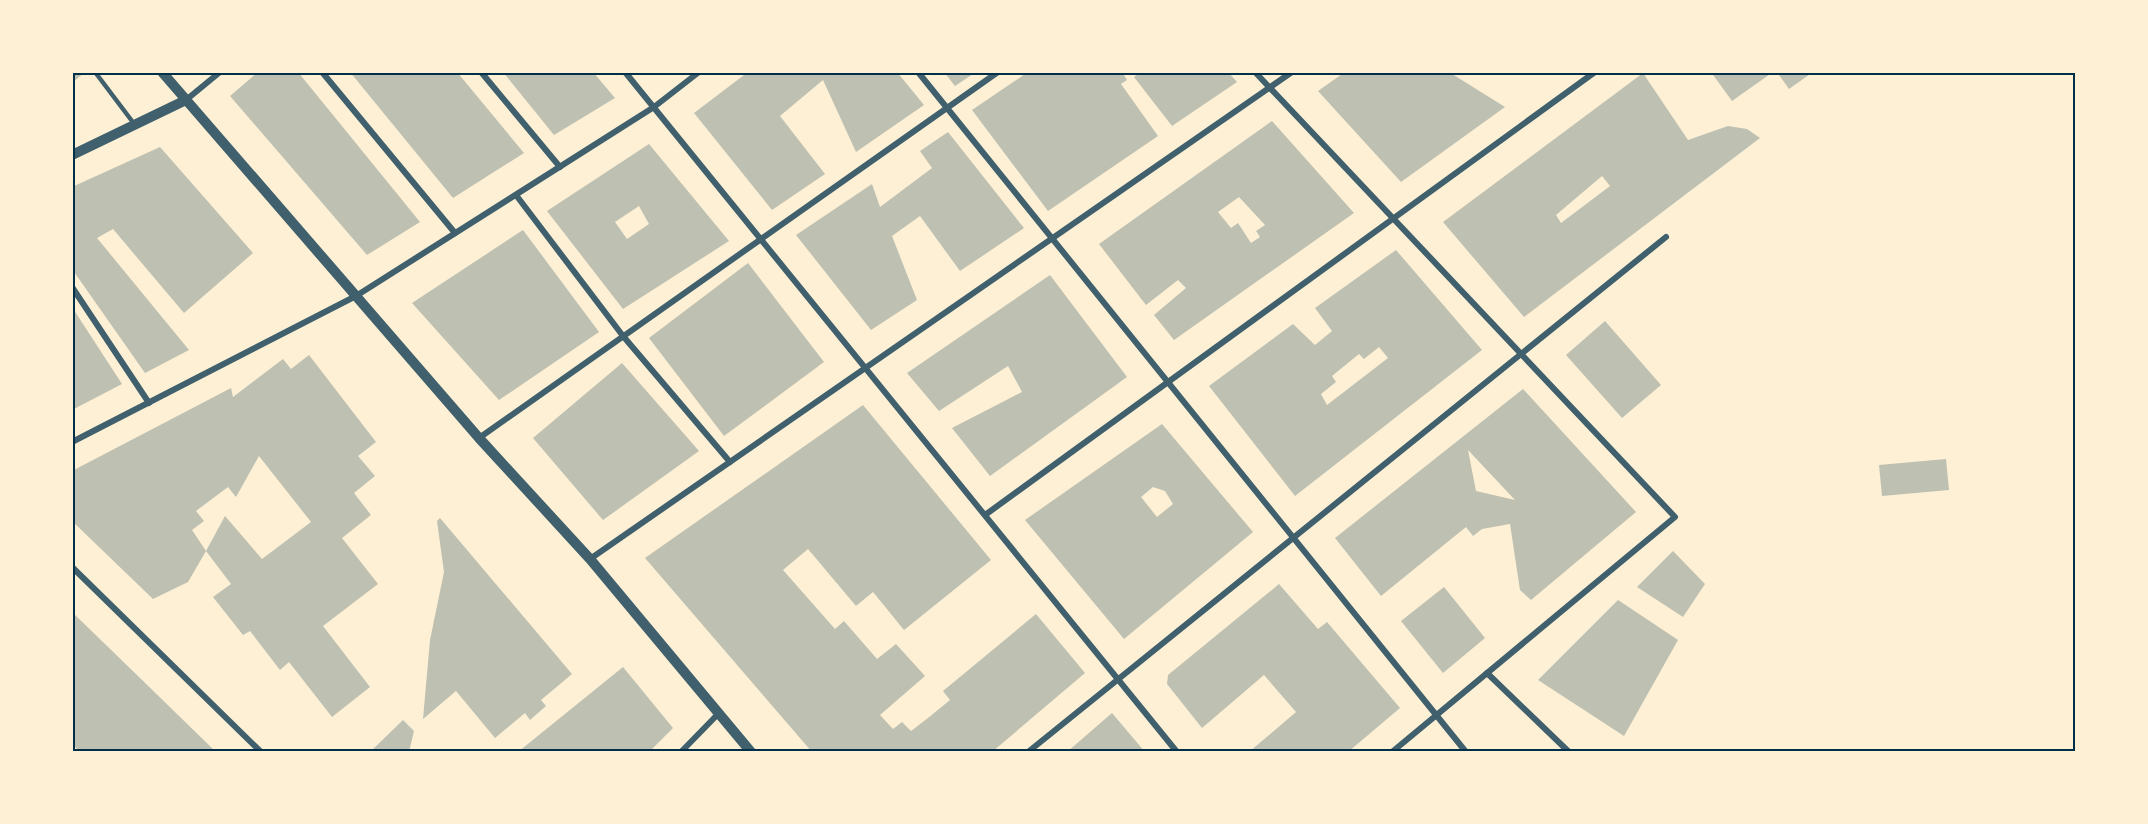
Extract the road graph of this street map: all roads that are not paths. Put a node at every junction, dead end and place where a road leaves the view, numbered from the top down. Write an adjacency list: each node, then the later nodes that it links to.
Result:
1 (95, 72): 17 (lane)
2 (162, 72): 14 (street)
3 (220, 72): 14 (street)
4 (322, 72): 22 (street)
5 (481, 72): 19 (street)
6 (625, 72): 15 (street)
7 (699, 72): 15 (street)
8 (918, 72): 16 (street)
9 (998, 72): 16 (street)
10 (1255, 72): 13 (street)
11 (1292, 72): 13 (street)
12 (1595, 72): 21 (street)
13 (1270, 88): 21 (street); 24 (street)
14 (186, 100): 17 (street); 27 (street)
15 (654, 107): 19 (street); 25 (street)
16 (947, 108): 24 (street); 25 (street)
17 (135, 125): 18 (street)
18 (72, 155)
19 (560, 166): 20 (street)
20 (516, 195): 22 (street); 28 (street)
21 (1394, 219): 29 (street); 31 (street)
22 (455, 233): 27 (street)
23 (1666, 237): 29 (street)
24 (1052, 238): 30 (street); 31 (street)
25 (760, 239): 28 (street); 30 (street)
26 (72, 287): 32 (street)
27 (356, 296): 32 (street); 33 (street)
28 (623, 336): 33 (street); 35 (street)
29 (1522, 354): 37 (street); 40 (street)
30 (865, 368): 35 (street); 36 (street)
31 (1168, 382): 36 (street); 37 (street)
32 (149, 403): 34 (street)
33 (479, 438): 38 (street)
34 (72, 442)
35 (730, 462): 38 (street)
36 (985, 515): 41 (street)
37 (1294, 538): 41 (street); 43 (street)
38 (590, 559): 42 (street)
39 (72, 567): 44 (street)
40 (1487, 673): 43 (street); 51 (street)
41 (1119, 680): 47 (street); 48 (street)
42 (718, 714): 45 (street); 46 (street)
43 (1436, 715): 49 (street); 50 (street)
44 (261, 752)
45 (681, 752)
46 (751, 752)
47 (1028, 752)
48 (1177, 752)
49 (1392, 752)
50 (1466, 752)
51 (1569, 752)

